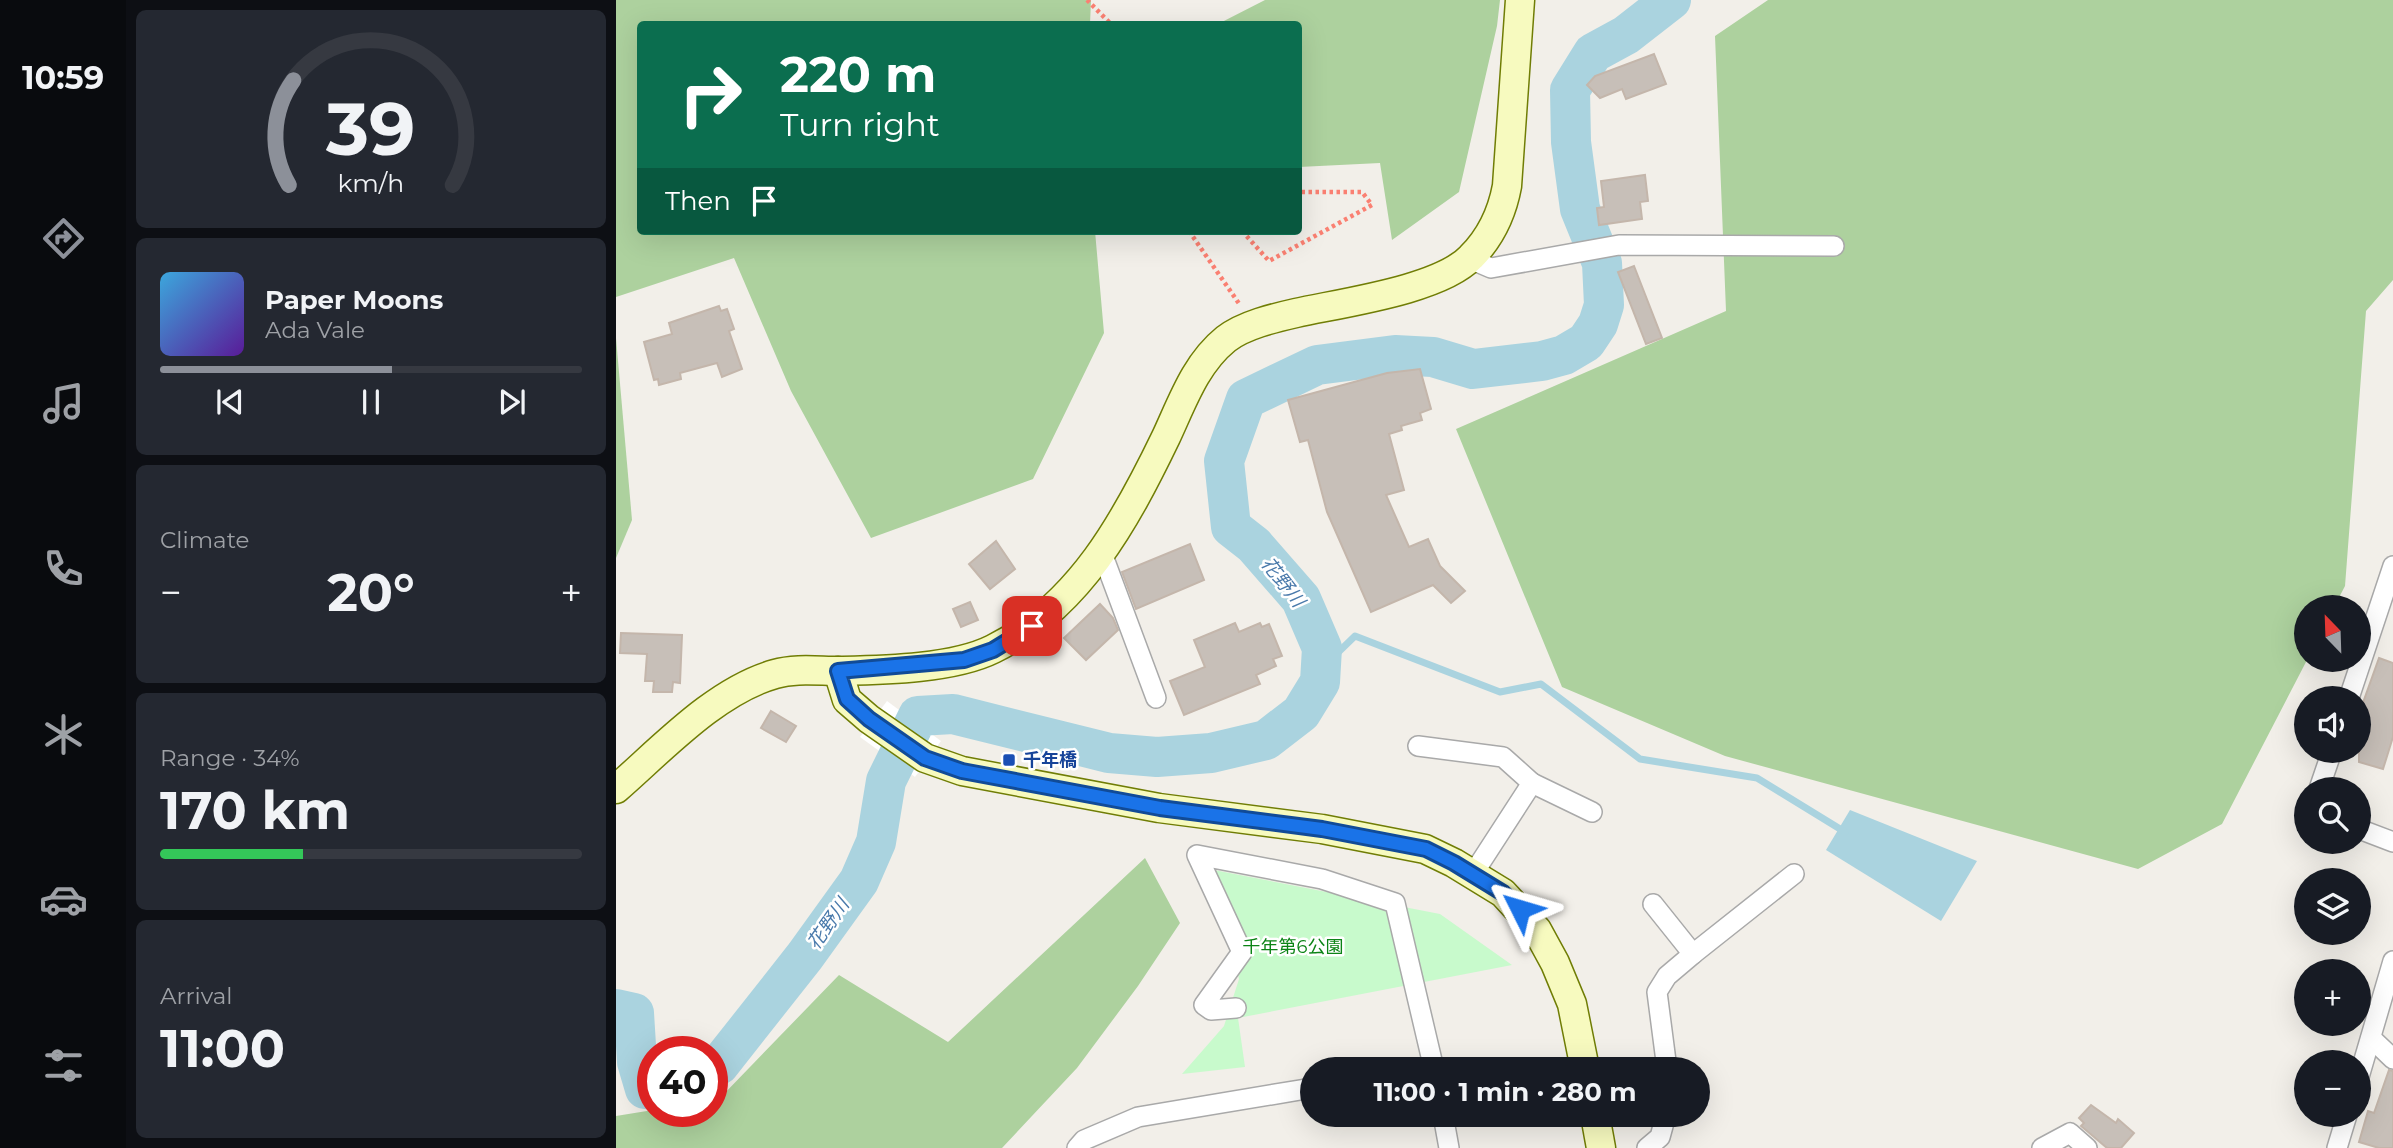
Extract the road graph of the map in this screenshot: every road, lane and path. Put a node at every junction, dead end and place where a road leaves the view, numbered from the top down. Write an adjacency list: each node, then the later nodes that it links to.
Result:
1 (1087, 0): 3 (path)
2 (1520, 0): 8 (street)
3 (1108, 21)
4 (1302, 192): 6 (path)
5 (1192, 235): 9 (path)
6 (1246, 235)
7 (1834, 246): 8 (street)
8 (1470, 259): 9 (street)
9 (1254, 326): 10 (street)
10 (1102, 553): 13 (street); 15 (street)
11 (2393, 566): 12 (street)
12 (2389, 595): 14 (street)
13 (838, 671): 18 (street); 22 (street)
14 (2354, 686)
15 (1156, 698)
16 (1418, 746): 17 (street)
17 (1532, 783): 19 (street); 22 (street)
18 (616, 789)
19 (1592, 812)
20 (2371, 834): 21 (street)
21 (2393, 842)
22 (1473, 874): 31 (street)
23 (1794, 874): 25 (street)
24 (1653, 904): 25 (street)
25 (1693, 954): 32 (street)
26 (2391, 972): 28 (street)
27 (1236, 1008): 30 (street)
28 (2371, 1038): 29 (street); 33 (street)
29 (2367, 1050)
30 (1431, 1057)
31 (1583, 1057)
32 (1665, 1057)
33 (2393, 1059)
34 (1300, 1090): 39 (street)
35 (1445, 1127): 40 (street)
36 (1597, 1127): 41 (street)
37 (1663, 1127): 42 (street)
38 (2343, 1127): 45 (street)
39 (1077, 1148)
40 (1449, 1148)
41 (1601, 1148)
42 (1647, 1148)
43 (2042, 1148): 44 (street)
44 (2087, 1148)
45 (2337, 1148)

